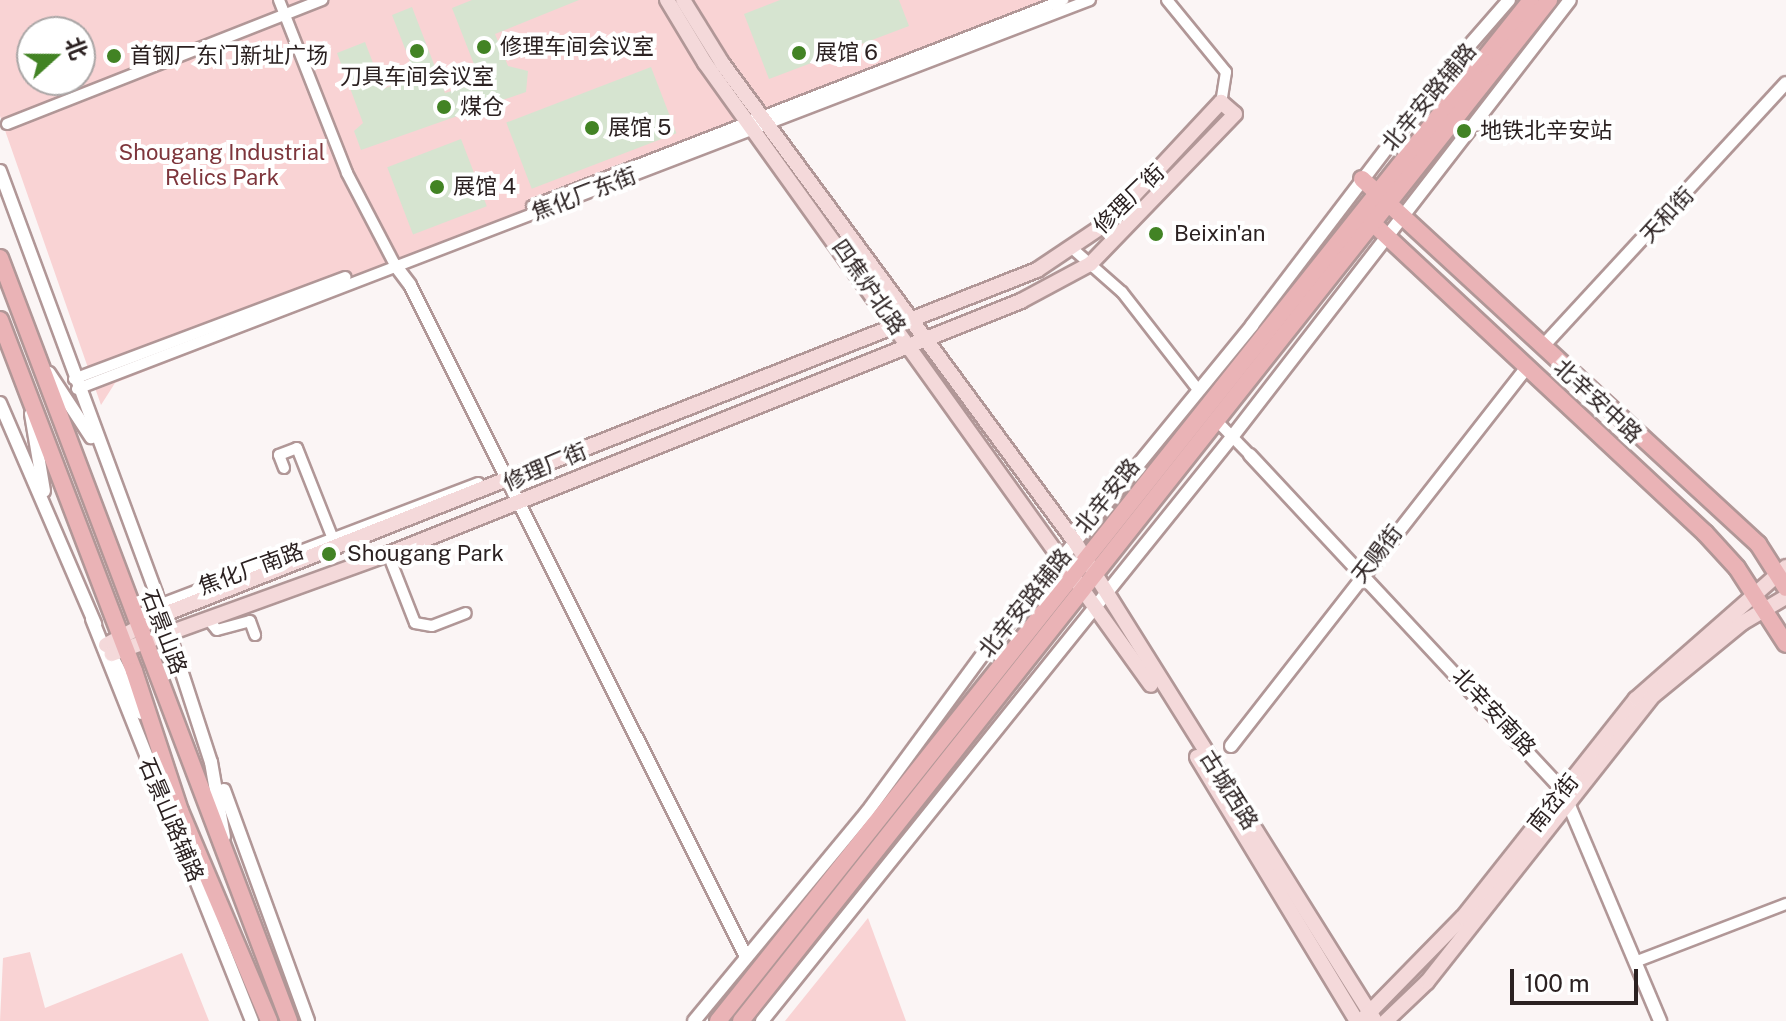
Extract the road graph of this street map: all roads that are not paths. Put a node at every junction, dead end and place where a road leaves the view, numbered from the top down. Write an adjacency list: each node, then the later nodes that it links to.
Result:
1 (279, 0): 12 (street)
2 (322, 0): 12 (street)
3 (667, 0): 18 (main road, 四焦炉北路)
4 (683, 0): 18 (main road, 四焦炉北路)
5 (1063, 0): 18 (street, 焦化厂东街)
6 (1090, 0): 18 (street, 焦化厂东街)
7 (1167, 0): 16 (street)
8 (1509, 0): 14 (street, 北辛安路辅路)
9 (1528, 0): 14 (street); 20 (main road, 北辛安路)
10 (1549, 0): 13 (main road, 北辛安路)
11 (1568, 0): 13 (street); 23 (street)
12 (285, 15): 17 (street); 28 (street)
13 (1535, 18): 21 (main road, 北辛安路)
14 (1482, 34): 20 (street, 北辛安路辅路)
15 (1786, 83): 34 (street, 天和街)
16 (1221, 102): 26 (main road, 修理厂街); 29 (main road, 修理厂街)
17 (7, 124)
18 (759, 124): 28 (street, 焦化厂东街); 31 (main road, 四焦炉北路); 32 (main road, 四焦炉北路)
19 (0, 171): 39 (street)
20 (1368, 184): 21 (main road, 北辛安中路); 22 (main road, 北辛安路); 40 (street, 北辛安路辅路)
21 (1391, 203): 23 (main road, 北辛安中路); 24 (main road, 北辛安路)
22 (1357, 211): 24 (main road, 北辛安中路); 37 (main road, 北辛安路)
23 (1405, 214): 25 (street); 34 (main road, 北辛安中路)
24 (1373, 223): 25 (main road, 北辛安中路); 43 (main road, 北辛安路)
25 (1387, 235): 38 (main road, 北辛安中路); 44 (street)
26 (1073, 249): 29 (street); 31 (main road, 修理厂街)
27 (0, 258): 36 (main road, 石景山路)
28 (393, 262): 39 (street, 焦化厂东街); 47 (street)
29 (1090, 264): 33 (main road, 修理厂街); 40 (street)
30 (0, 320): 41 (main road, 石景山路)
31 (912, 320): 32 (main road, 修理厂街); 33 (main road, 四焦炉北路)
32 (897, 326): 35 (main road, 四焦炉北路); 47 (main road, 修理厂街)
33 (926, 338): 35 (main road, 修理厂街); 53 (main road, 四焦炉北路)
34 (1545, 344): 59 (main road, 北辛安中路)
35 (910, 345): 50 (main road, 修理厂街); 55 (main road, 四焦炉北路)
36 (36, 353): 49 (street); 68 (main road, 石景山路)
37 (1245, 360): 40 (street); 56 (main road, 北辛安路)
38 (1528, 366): 57 (street, 天赐街); 61 (main road, 北辛安中路)
39 (76, 384): 49 (street)
40 (1199, 391): 53 (street, 北辛安路辅路)
41 (29, 399): 51 (street); 72 (main road, 石景山路)
42 (0, 403): 51 (street, 石景山路)
43 (1215, 419): 44 (street); 60 (main road, 北辛安路)
44 (1232, 437): 45 (street); 60 (street)
45 (1250, 455): 57 (street, 北辛安南路)
46 (284, 468): 52 (street)
47 (510, 482): 50 (street); 63 (main road, 修理厂街)
48 (478, 483): 52 (street, 焦化厂南路)
49 (121, 498): 63 (street)
50 (519, 500): 54 (main road, 修理厂街); 84 (street)
51 (47, 508): 66 (street, 石景山路)
52 (333, 539): 63 (street, 焦化厂南路)
53 (1075, 542): 55 (street, 北辛安路辅路); 56 (main road, 四焦炉北路)
54 (388, 554): 65 (street); 67 (main road, 修理厂街)
55 (1061, 558): 58 (main road, 四焦炉北路); 81 (street, 北辛安路辅路)
56 (1085, 558): 58 (main road, 北辛安路); 60 (main road, 古城西路)
57 (1363, 571): 75 (street, 天赐街); 80 (street, 北辛安南路)
58 (1073, 573): 60 (main road, 古城西路); 78 (main road, 北辛安路)
59 (1783, 576): 61 (main road, 南岔街)
60 (1096, 591): 74 (street); 76 (main road, 北辛安路); 86 (main road, 古城西路)
61 (1754, 593): 64 (main road, 北辛安中路); 80 (main road, 南岔街)
62 (1786, 597): 64 (main road, 南岔街)
63 (160, 610): 68 (main road, 修理厂街); 70 (street)
64 (1765, 610): 71 (main road, 北辛安中路); 80 (main road, 南岔街)
65 (466, 613)
66 (92, 619): 72 (street, 石景山路); 87 (street, 石景山路辅路)
67 (208, 619): 69 (street); 70 (main road)
68 (138, 627): 72 (main road, 修理厂街); 73 (main road, 石景山路)
69 (255, 635)
70 (167, 638): 73 (main road); 77 (street)
71 (1786, 644)
72 (116, 646): 73 (main road); 88 (main road, 石景山路)
73 (145, 646): 82 (main road, 石景山路)
74 (1003, 721): 76 (street); 79 (street)
75 (1231, 746)
76 (959, 749): 79 (main road, 北辛安路)
77 (211, 762): 82 (street); 90 (street)
78 (920, 769): 81 (street); 92 (main road, 北辛安路)
79 (935, 794): 93 (main road, 北辛安路); 94 (street)
80 (1566, 796): 85 (street, 北辛安南路); 86 (main road, 南岔街); 95 (main road, 南岔街)
81 (867, 812): 84 (street, 北辛安路辅路)
82 (224, 849): 89 (main road, 石景山路)
83 (1786, 904): 85 (street)
84 (746, 957): 91 (street, 北辛安路辅路)
85 (1635, 962): 96 (street, 北辛安南路)
86 (1366, 1019)
87 (252, 1021)
88 (269, 1021)
89 (289, 1021)
90 (308, 1021)
91 (694, 1021)
92 (718, 1021)
93 (741, 1021)
94 (762, 1021)
95 (1386, 1021)
96 (1660, 1021)

